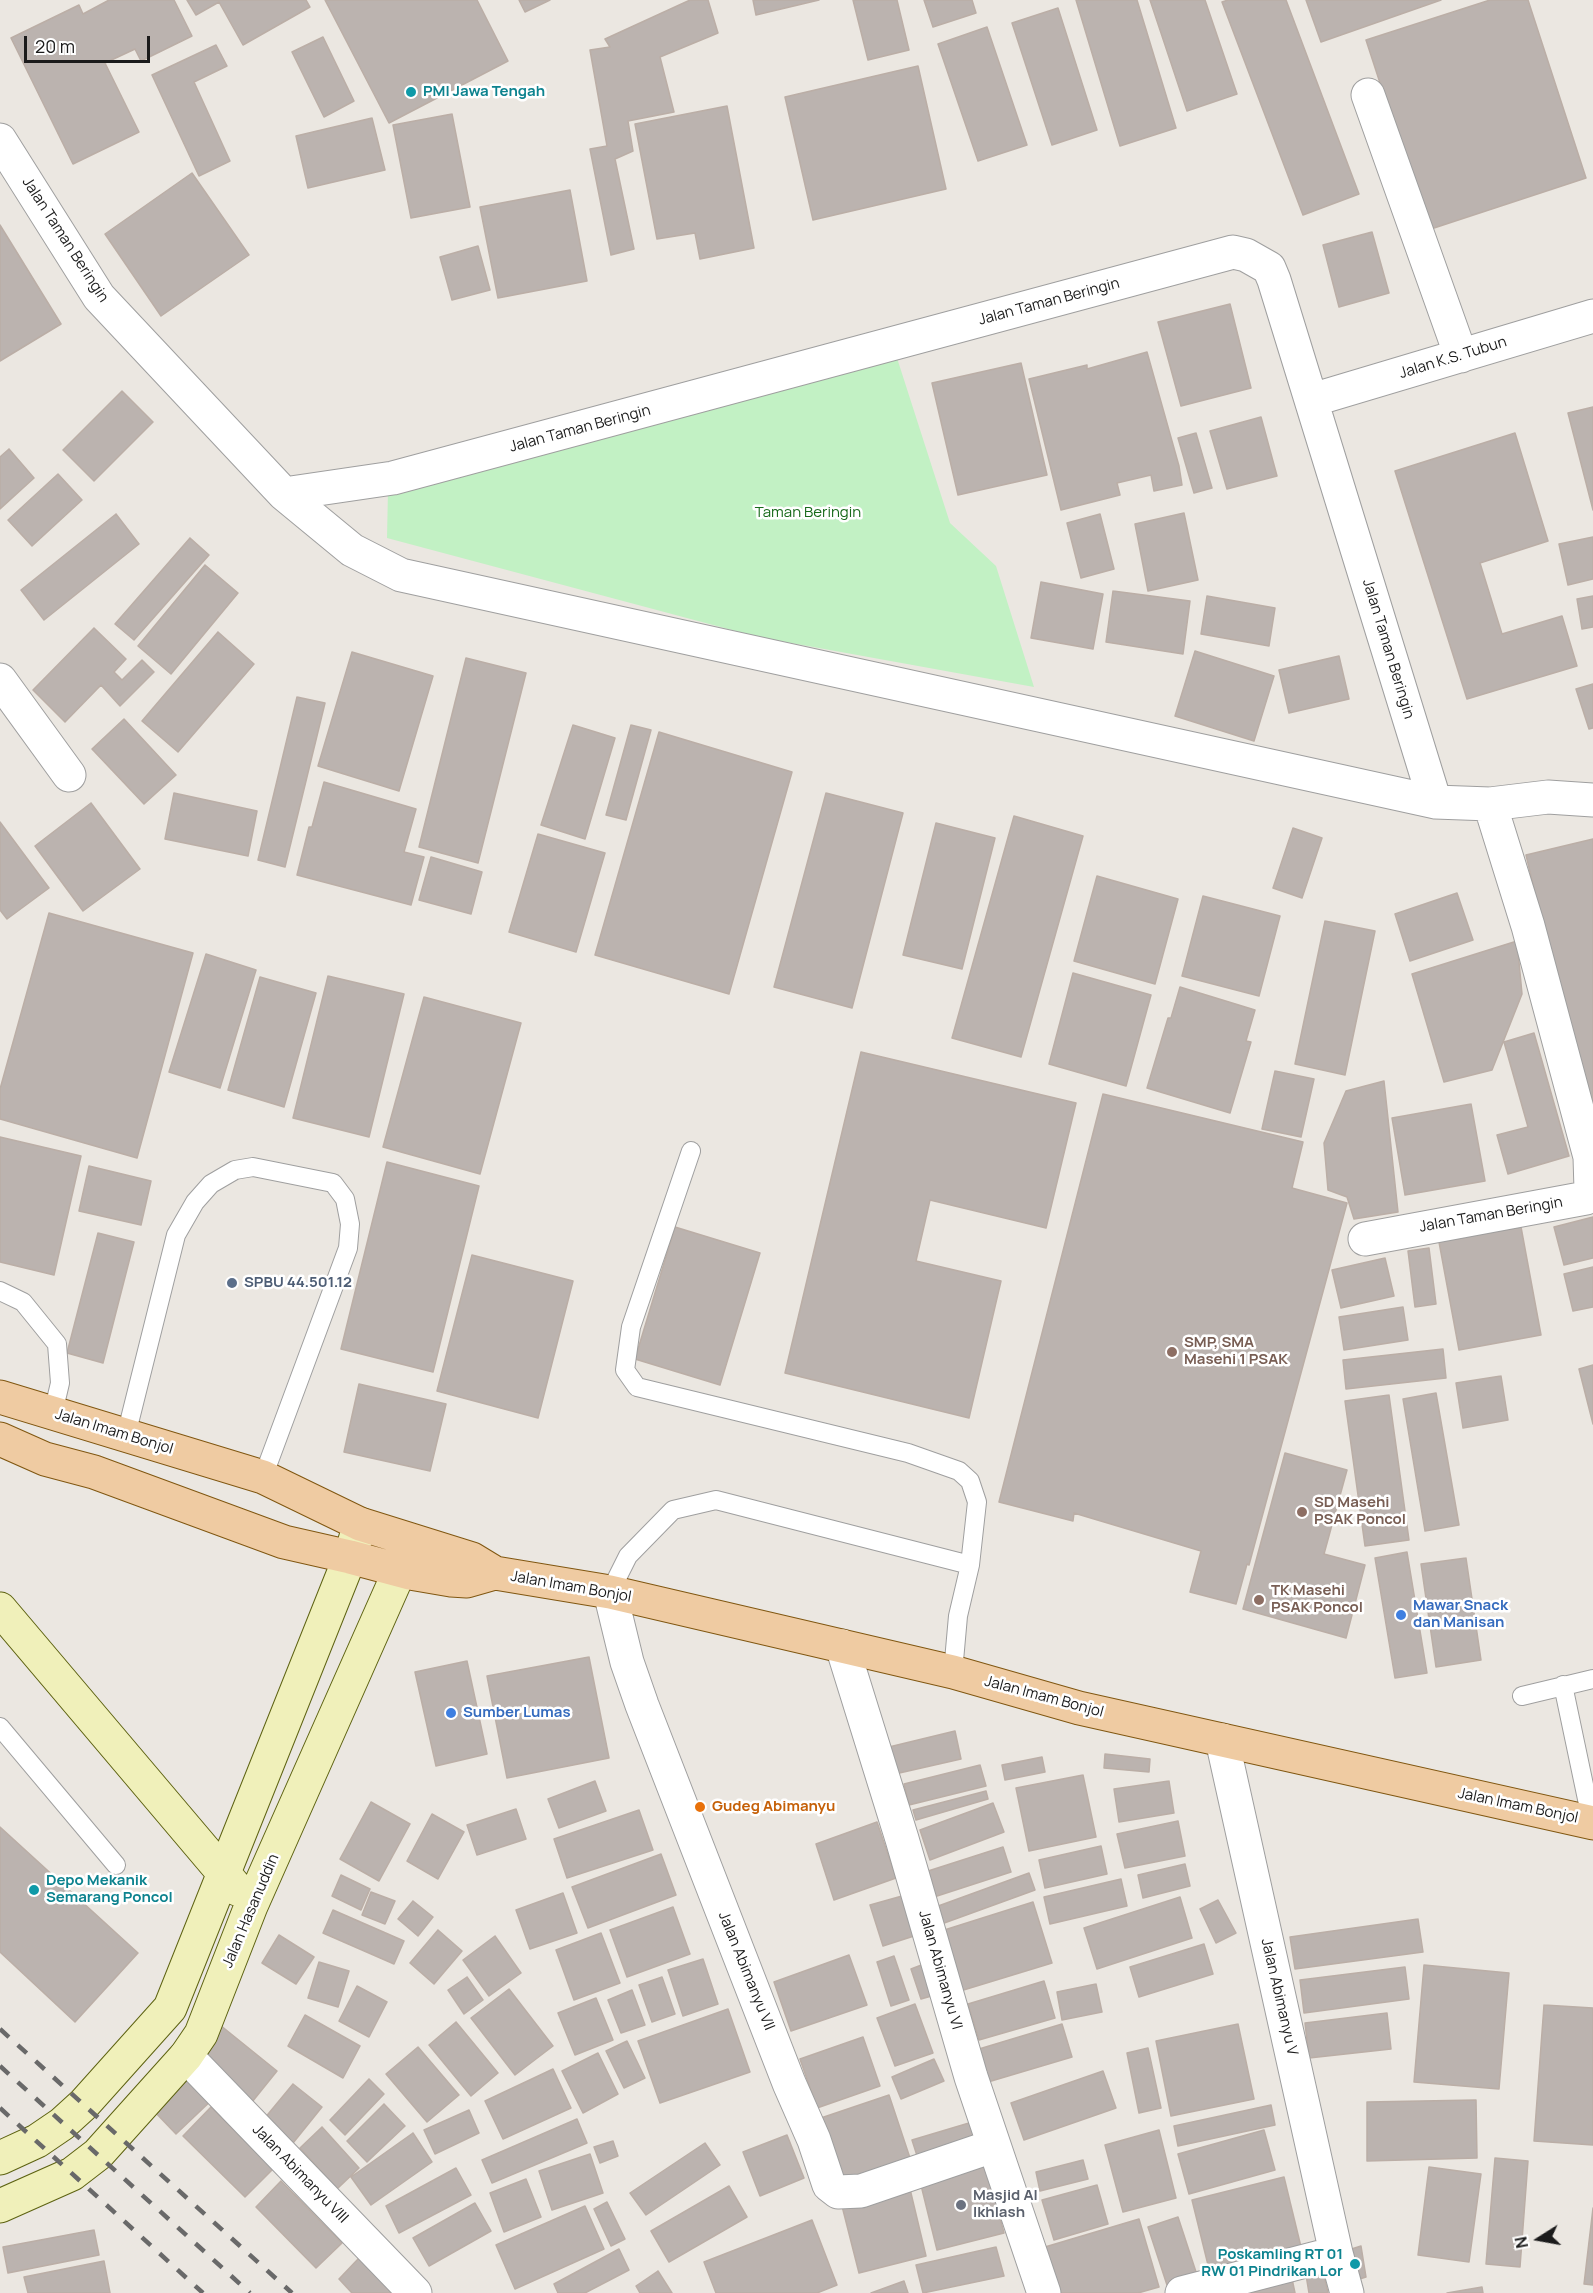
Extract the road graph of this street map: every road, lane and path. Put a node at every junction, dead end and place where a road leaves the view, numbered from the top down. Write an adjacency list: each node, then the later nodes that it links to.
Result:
1 (1368, 95): 4 (street)
2 (0, 140): 6 (street, Jalan Taman Beringin)
3 (1593, 316): 4 (street, Jalan K.S. Tubun)
4 (1461, 356): 5 (street, Jalan K.S. Tubun)
5 (1312, 400): 6 (street, Jalan Taman Beringin); 10 (street, Jalan Taman Beringin)
6 (284, 494): 10 (street, Jalan Taman Beringin)
7 (0, 680): 8 (street)
8 (69, 775)
9 (1593, 800): 11 (street)
10 (1435, 802): 11 (street, Jalan Taman Beringin)
11 (1490, 804): 13 (street, Jalan Taman Beringin)
12 (691, 1151): 23 (lane)
13 (1365, 1239)
14 (0, 1292): 16 (lane)
15 (0, 1397): 16 (main road, Jalan Imam Bonjol)
16 (53, 1413): 17 (main road, Jalan Imam Bonjol)
17 (126, 1435): 19 (main road, Jalan Imam Bonjol); 19 (lane)
18 (0, 1439): 22 (main road, Jalan Imam Bonjol)
19 (263, 1477): 20 (main road, Jalan Imam Bonjol)
20 (360, 1524): 21 (main road, Jalan Imam Bonjol); 22 (street)
21 (405, 1556): 22 (main road, Jalan Imam Bonjol); 24 (main road, Jalan Imam Bonjol); 36 (street, Jalan Hasanuddin)
22 (350, 1557): 35 (street)
23 (970, 1565): 24 (lane); 27 (lane)
24 (610, 1592): 26 (main road, Jalan Imam Bonjol); 38 (street, Jalan Abimanyu VII)
25 (0, 1609): 35 (street)
26 (842, 1646): 27 (main road, Jalan Imam Bonjol); 38 (street, Jalan Abimanyu VI)
27 (953, 1672): 32 (main road, Jalan Imam Bonjol)
28 (1593, 1679): 29 (lane)
29 (1563, 1685): 30 (lane); 33 (lane)
30 (1522, 1696)
31 (0, 1727): 34 (lane)
32 (1222, 1740): 33 (main road, Jalan Imam Bonjol); 41 (street, Jalan Abimanyu V)
33 (1593, 1823)
34 (116, 1865)
35 (225, 1873): 36 (street); 39 (street)
36 (251, 1906): 37 (street, Jalan Hasanuddin)
37 (186, 2056): 40 (street, Jalan Hasanuddin); 42 (street, Jalan Abimanyu VIII)
38 (993, 2146): 43 (street, Jalan Abimanyu VI)
39 (0, 2158)
40 (0, 2206)
41 (1336, 2253): 44 (street); 45 (street, Jalan Abimanyu V)
42 (415, 2293)
43 (1044, 2293)
44 (1182, 2293)
45 (1347, 2293)

